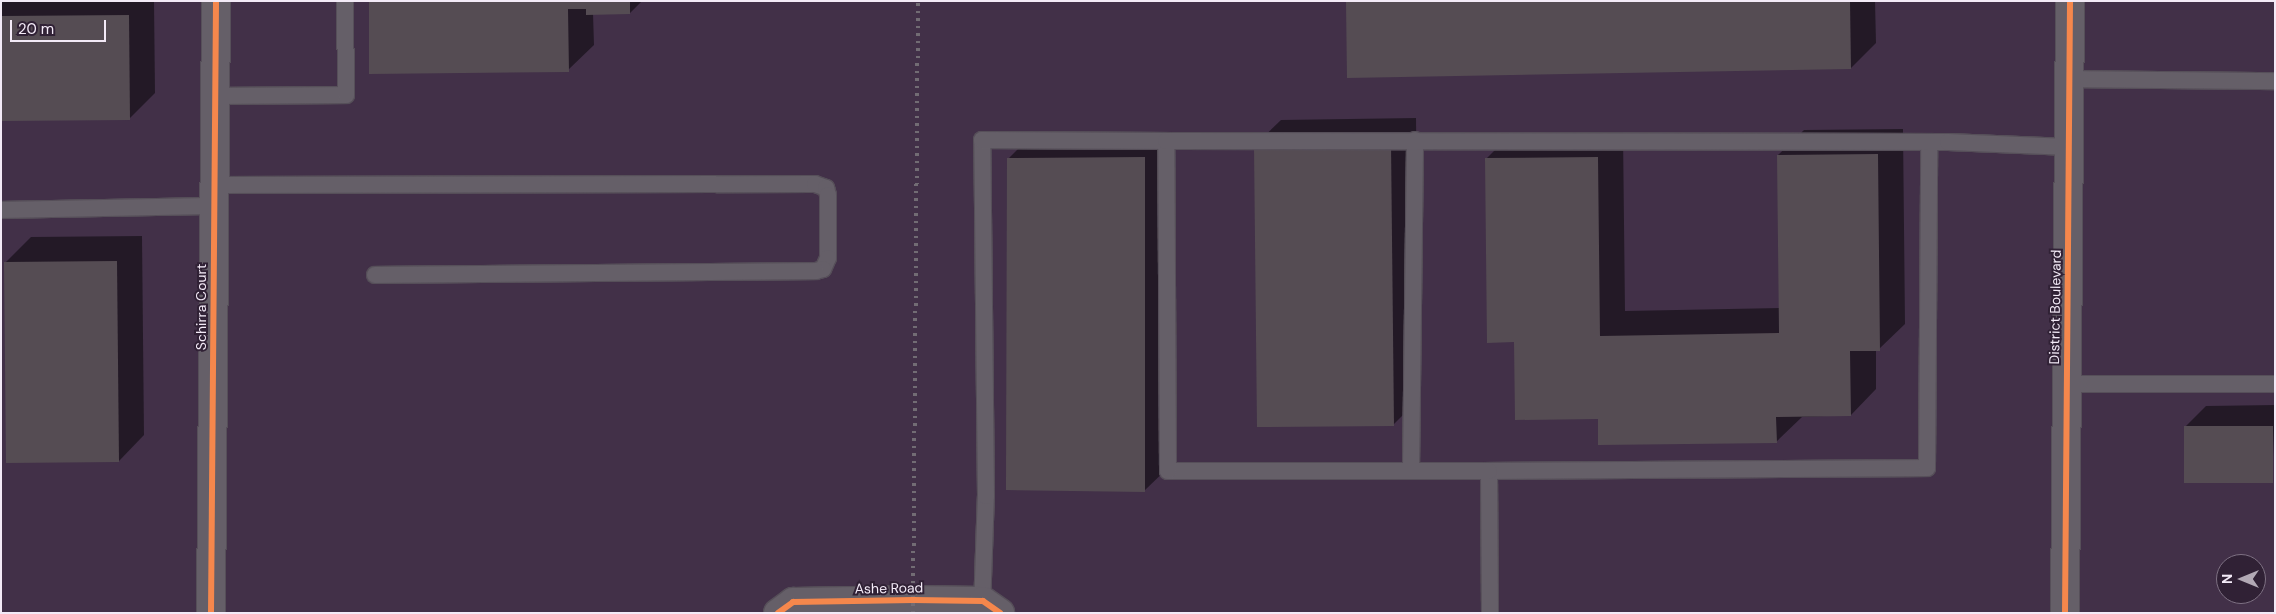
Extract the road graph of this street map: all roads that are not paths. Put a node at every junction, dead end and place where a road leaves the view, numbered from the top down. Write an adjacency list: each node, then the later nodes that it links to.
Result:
1 (216, 1): 6 (street, Schirra Court)
2 (345, 1): 6 (lane)
3 (2070, 1): 4 (street, District Boulevard)
4 (2070, 79): 5 (lane); 10 (street, District Boulevard)
5 (2275, 81)
6 (215, 96): 11 (street, Schirra Court)
7 (1414, 140): 8 (lane); 9 (lane); 16 (lane)
8 (1166, 141): 16 (lane); 18 (lane)
9 (1928, 142): 10 (lane); 17 (lane)
10 (2069, 147): 14 (street, District Boulevard)
11 (214, 196): 12 (lane); 13 (lane); 19 (street, Schirra Court)
12 (1, 210)
13 (375, 275)
14 (2067, 384): 15 (lane); 22 (street, District Boulevard)
15 (2275, 384)
16 (1411, 471): 17 (lane)
17 (1489, 471): 21 (lane)
18 (989, 609): 20 (street, Ashe Road)
19 (211, 613)
20 (778, 613)
21 (1490, 613)
22 (2065, 613)

